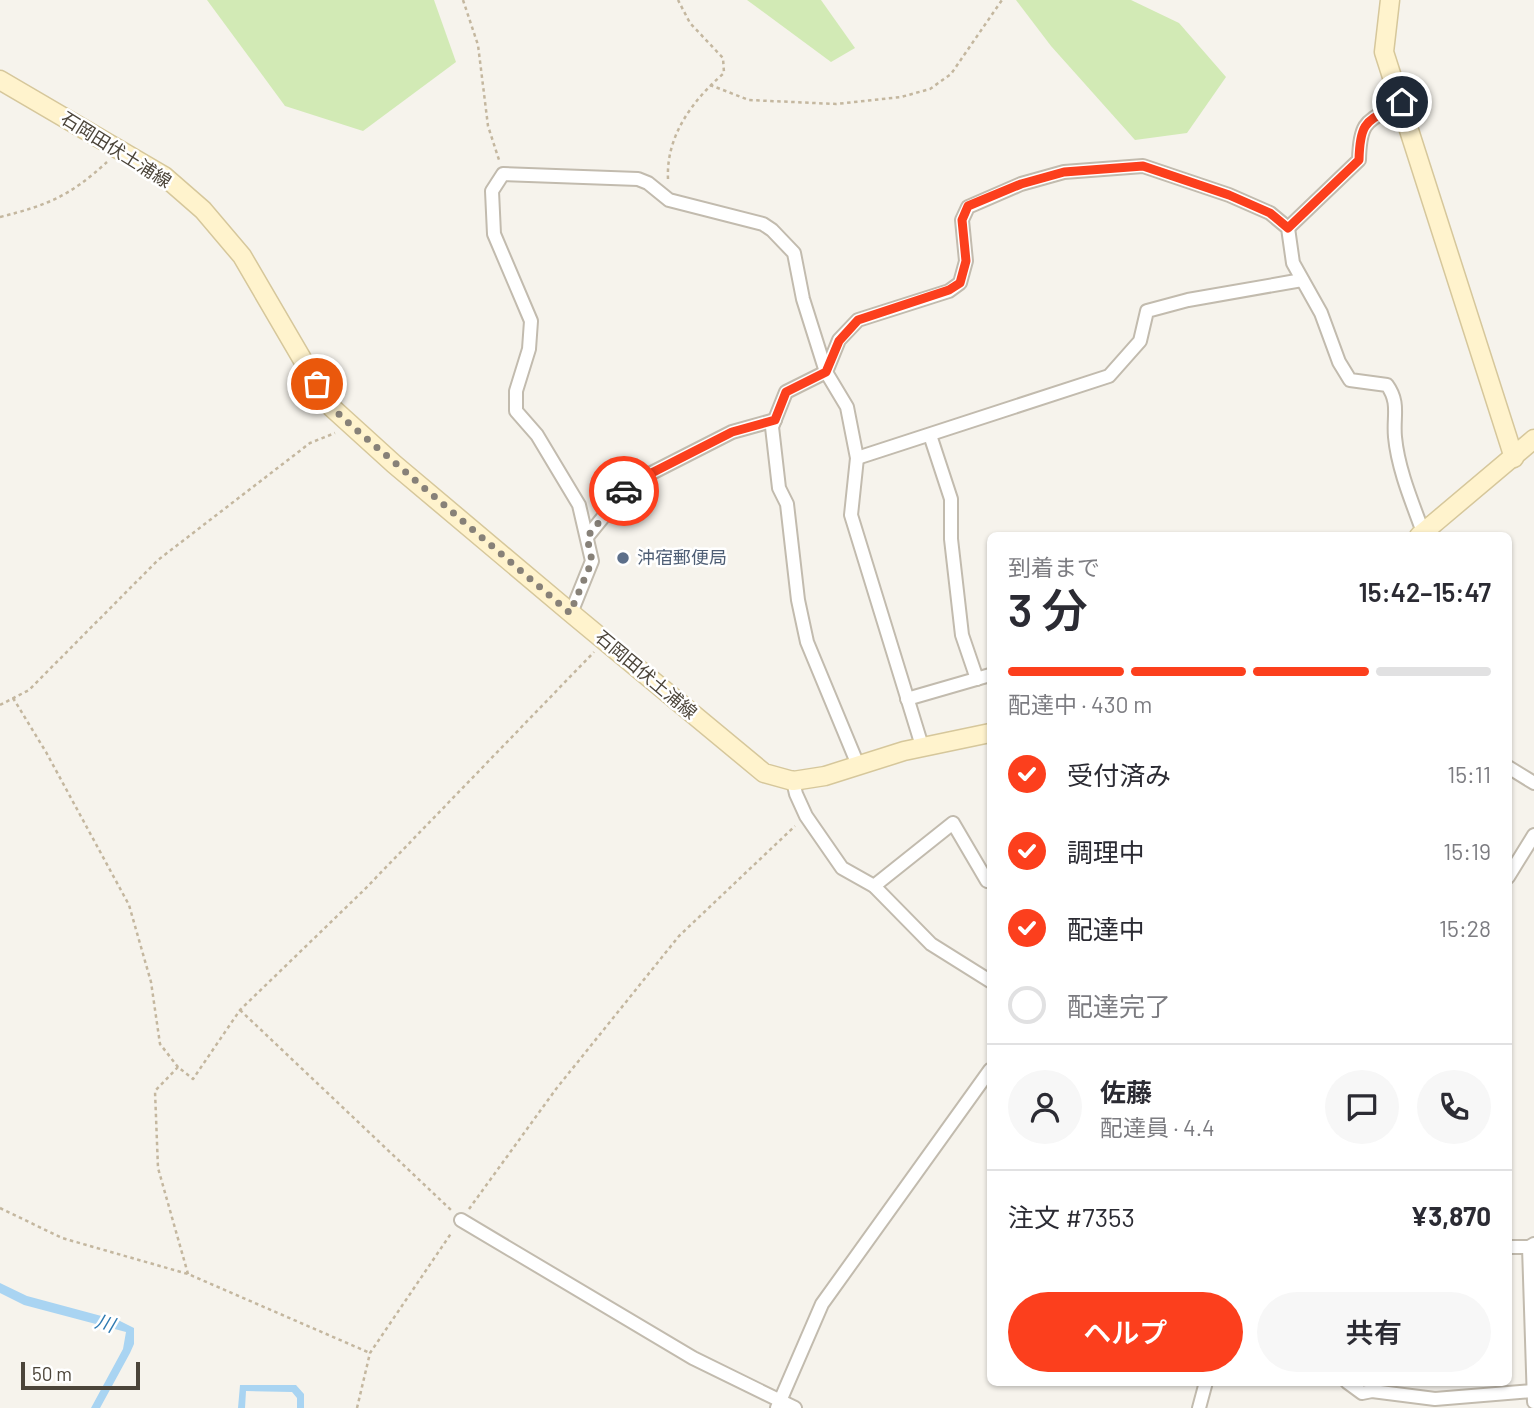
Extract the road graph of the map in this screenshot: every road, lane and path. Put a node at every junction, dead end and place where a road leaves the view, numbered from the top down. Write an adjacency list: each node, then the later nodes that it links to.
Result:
1 (463, 0): 9 (path)
2 (678, 0): 6 (path)
3 (1002, 0): 6 (path)
4 (1390, 0): 7 (main road)
5 (0, 80): 8 (main road, 石岡田伏土浦線)
6 (710, 85): 10 (path)
7 (1402, 102): 12 (street); 20 (main road)
8 (120, 150): 11 (path); 16 (main road, 石岡田伏土浦線)
9 (503, 174): 10 (street); 23 (street)
10 (669, 200): 14 (street)
11 (0, 217)
12 (1288, 228): 13 (street); 14 (street)
13 (1302, 280): 17 (street); 21 (street)
14 (826, 372): 15 (street); 19 (street)
15 (775, 420): 23 (street); 33 (street)
16 (352, 426): 24 (main road, 石岡田伏土浦線); 28 (path)
17 (930, 435): 19 (street); 27 (street)
18 (1534, 439): 20 (main road)
19 (857, 458): 29 (street)
20 (1514, 458): 22 (main road)
21 (1420, 532)
22 (1423, 532)
23 (587, 537): 24 (street)
24 (570, 613): 25 (main road, 石岡田伏土浦線)
25 (604, 641): 35 (main road, 石岡田伏土浦線); 43 (path)
26 (987, 676): 27 (street)
27 (976, 679): 29 (street)
28 (13, 698): 30 (path); 44 (path)
29 (907, 699): 32 (street)
30 (0, 705)
31 (987, 734): 32 (main road, 石岡田伏土浦線)
32 (922, 746): 33 (main road, 石岡田伏土浦線)
33 (858, 765): 35 (main road, 石岡田伏土浦線)
34 (1512, 769): 36 (street)
35 (793, 781): 37 (street)
36 (1534, 783)
37 (806, 816): 41 (street); 47 (path)
38 (1534, 835): 39 (street)
39 (1512, 871)
40 (987, 880): 41 (street)
41 (874, 886): 42 (street)
42 (987, 979)
43 (240, 1010): 44 (path); 47 (path)
44 (178, 1067): 50 (path)
45 (987, 1074): 55 (street)
46 (0, 1208): 50 (path)
47 (461, 1220): 51 (path); 55 (street)
48 (1532, 1246): 49 (street); 54 (street)
49 (1512, 1247)
50 (188, 1275): 51 (path)
51 (370, 1353): 56 (path)
52 (1205, 1386): 58 (street)
53 (1352, 1386): 54 (street)
54 (1533, 1397)
55 (778, 1404): 57 (street)
56 (357, 1408)
57 (795, 1408)
58 (1199, 1408)

